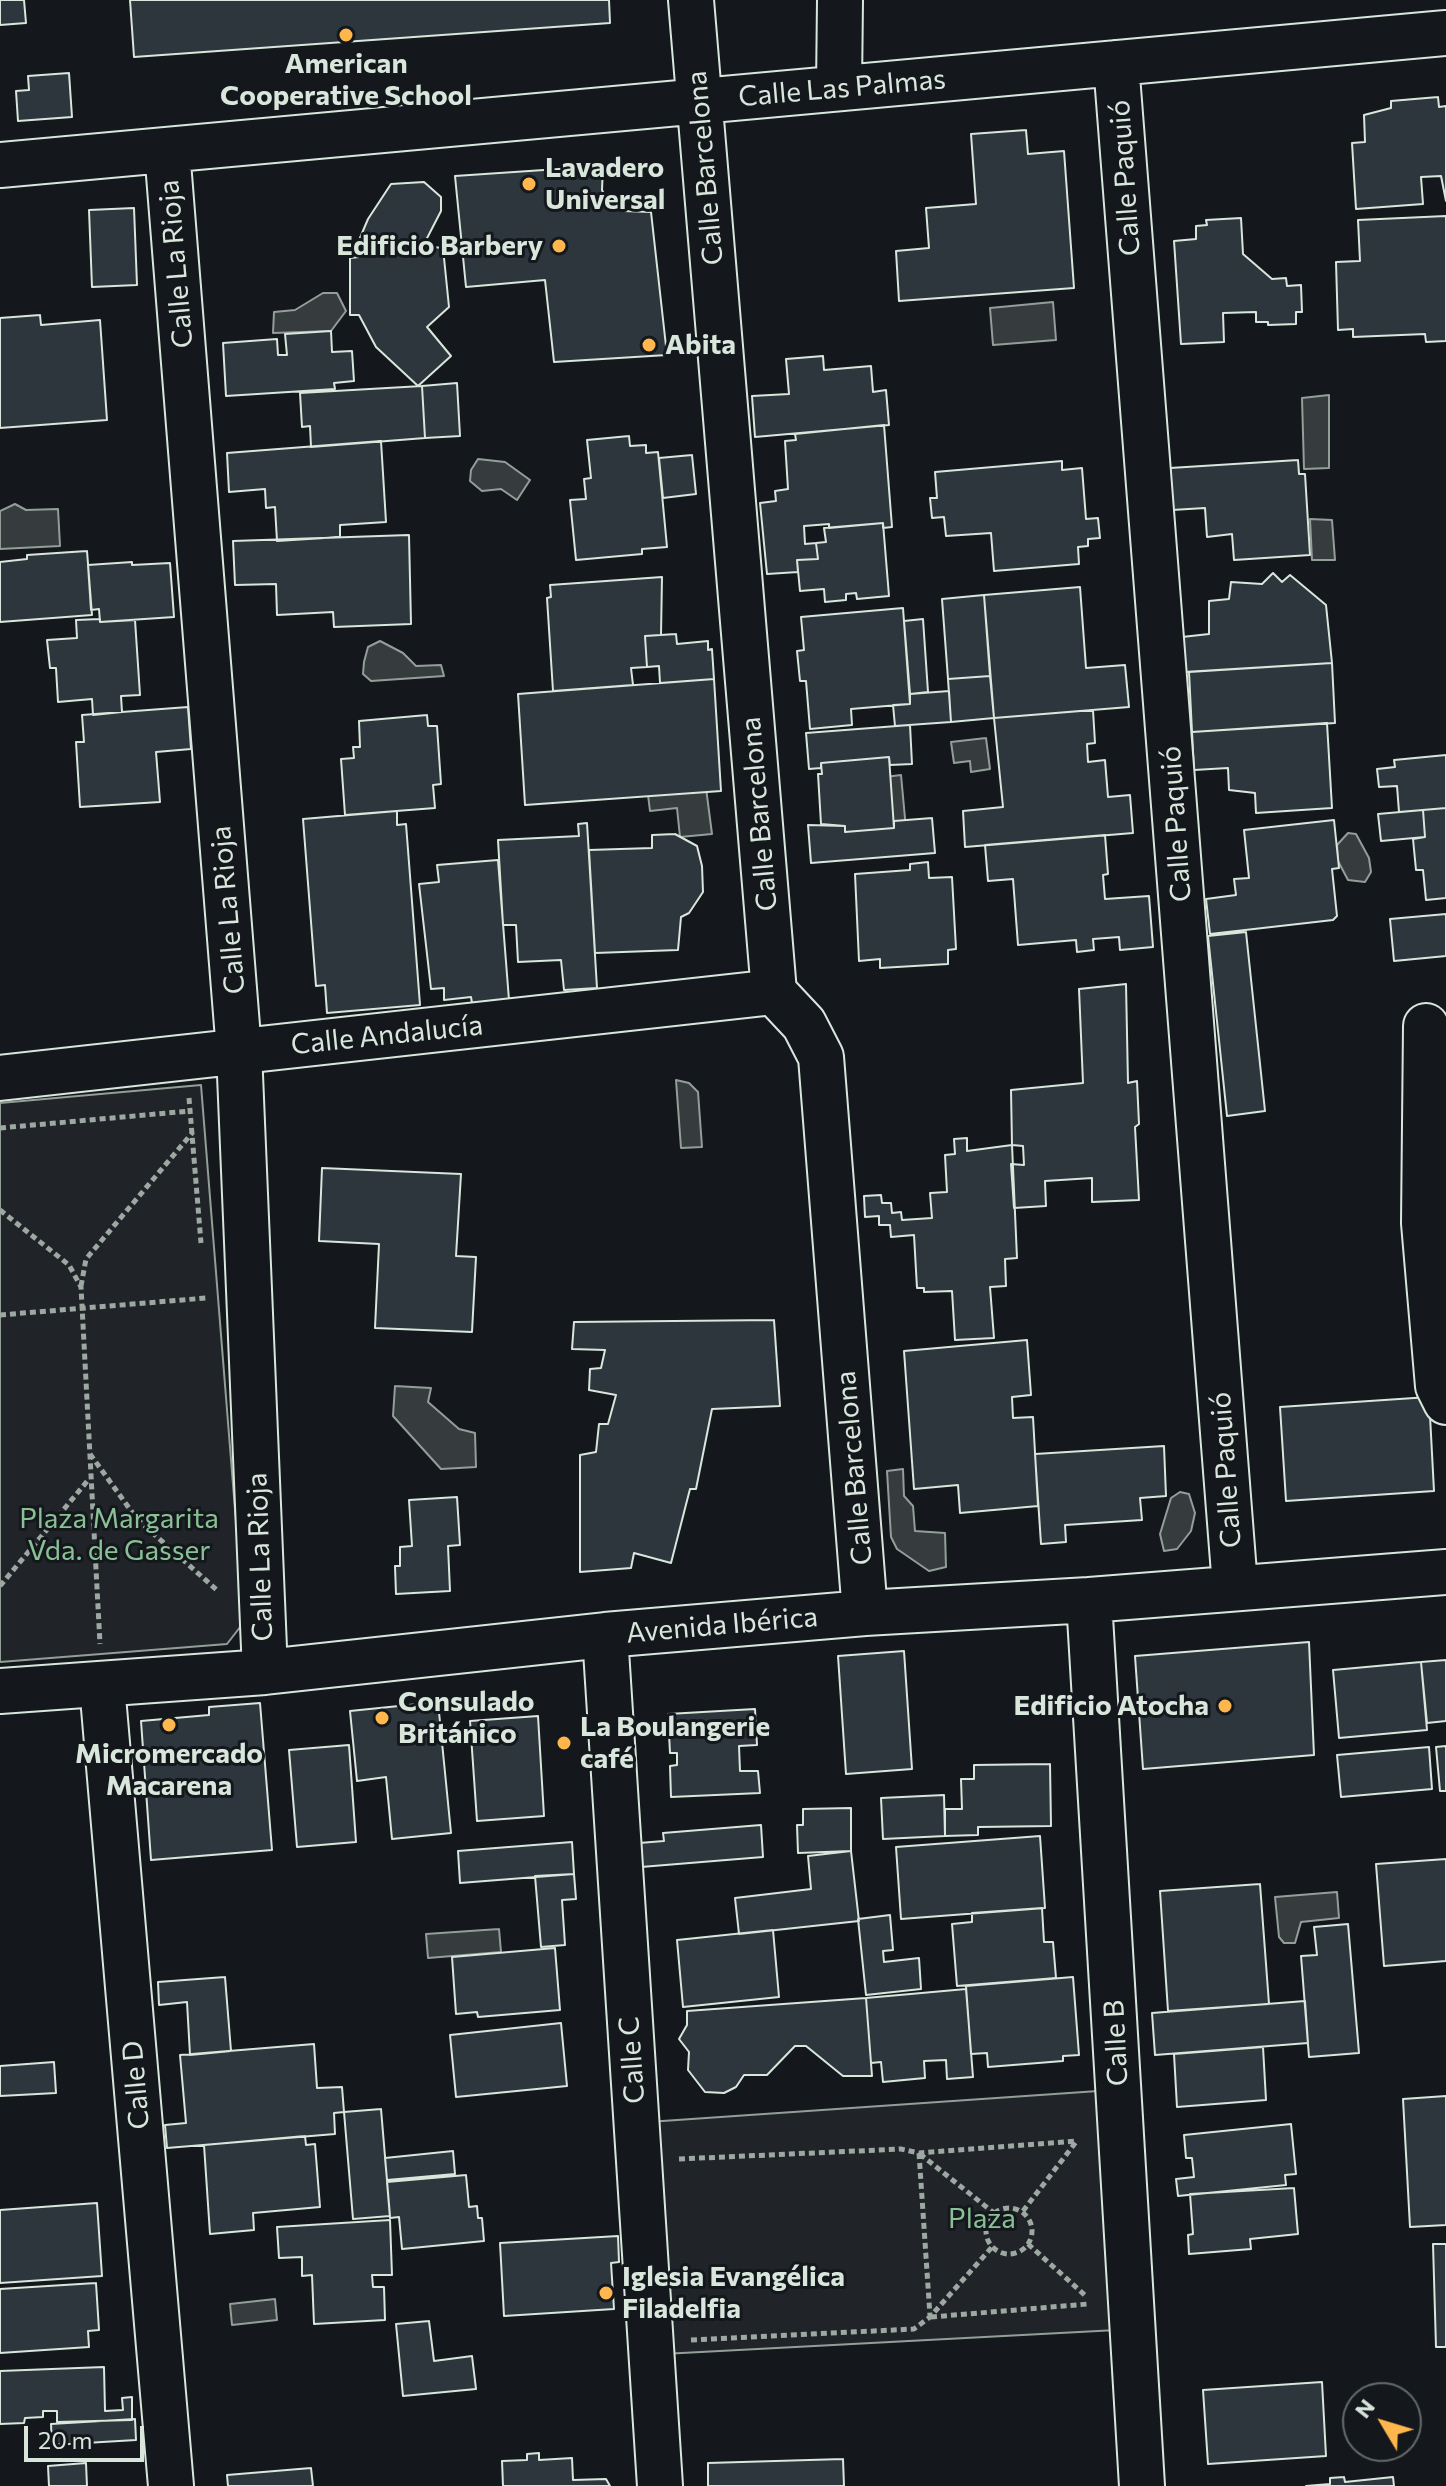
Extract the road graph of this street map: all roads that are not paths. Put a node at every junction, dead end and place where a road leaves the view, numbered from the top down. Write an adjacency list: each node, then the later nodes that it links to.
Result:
1 (691, 0): 6 (street, Calle Barcelona)
2 (840, 0): 5 (street)
3 (1446, 33): 4 (street, Calle Las Palmas)
4 (1116, 63): 5 (street, Calle Las Palmas); 15 (street, Calle Paquió)
5 (839, 88): 6 (street, Calle Las Palmas)
6 (699, 101): 7 (street, Calle Las Palmas); 9 (street, Calle Barcelona)
7 (167, 150): 8 (street, Calle Las Palmas); 11 (street, Calle La Rioja)
8 (0, 165)
9 (774, 992): 11 (street, Calle Andalucía); 17 (street, Calle Barcelona)
10 (1426, 1026): 13 (street)
11 (239, 1051): 12 (street, Calle Andalucía); 20 (street, Calle La Rioja)
12 (0, 1078)
13 (1446, 1402)
14 (1446, 1572): 15 (street, Avenida Ibérica)
15 (1235, 1586): 16 (street, Avenida Ibérica)
16 (1089, 1600): 17 (street, Avenida Ibérica); 24 (street, Calle B)
17 (865, 1613): 18 (street, Avenida Ibérica)
18 (605, 1635): 20 (street, Avenida Ibérica); 23 (street, Calle C)
19 (100, 1656): 20 (street, Avenida Ibérica); 21 (street, Avenida Ibérica); 22 (street, Calle D)
20 (265, 1672)
21 (0, 1691)
22 (171, 2486)
23 (660, 2486)
24 (1142, 2486)

